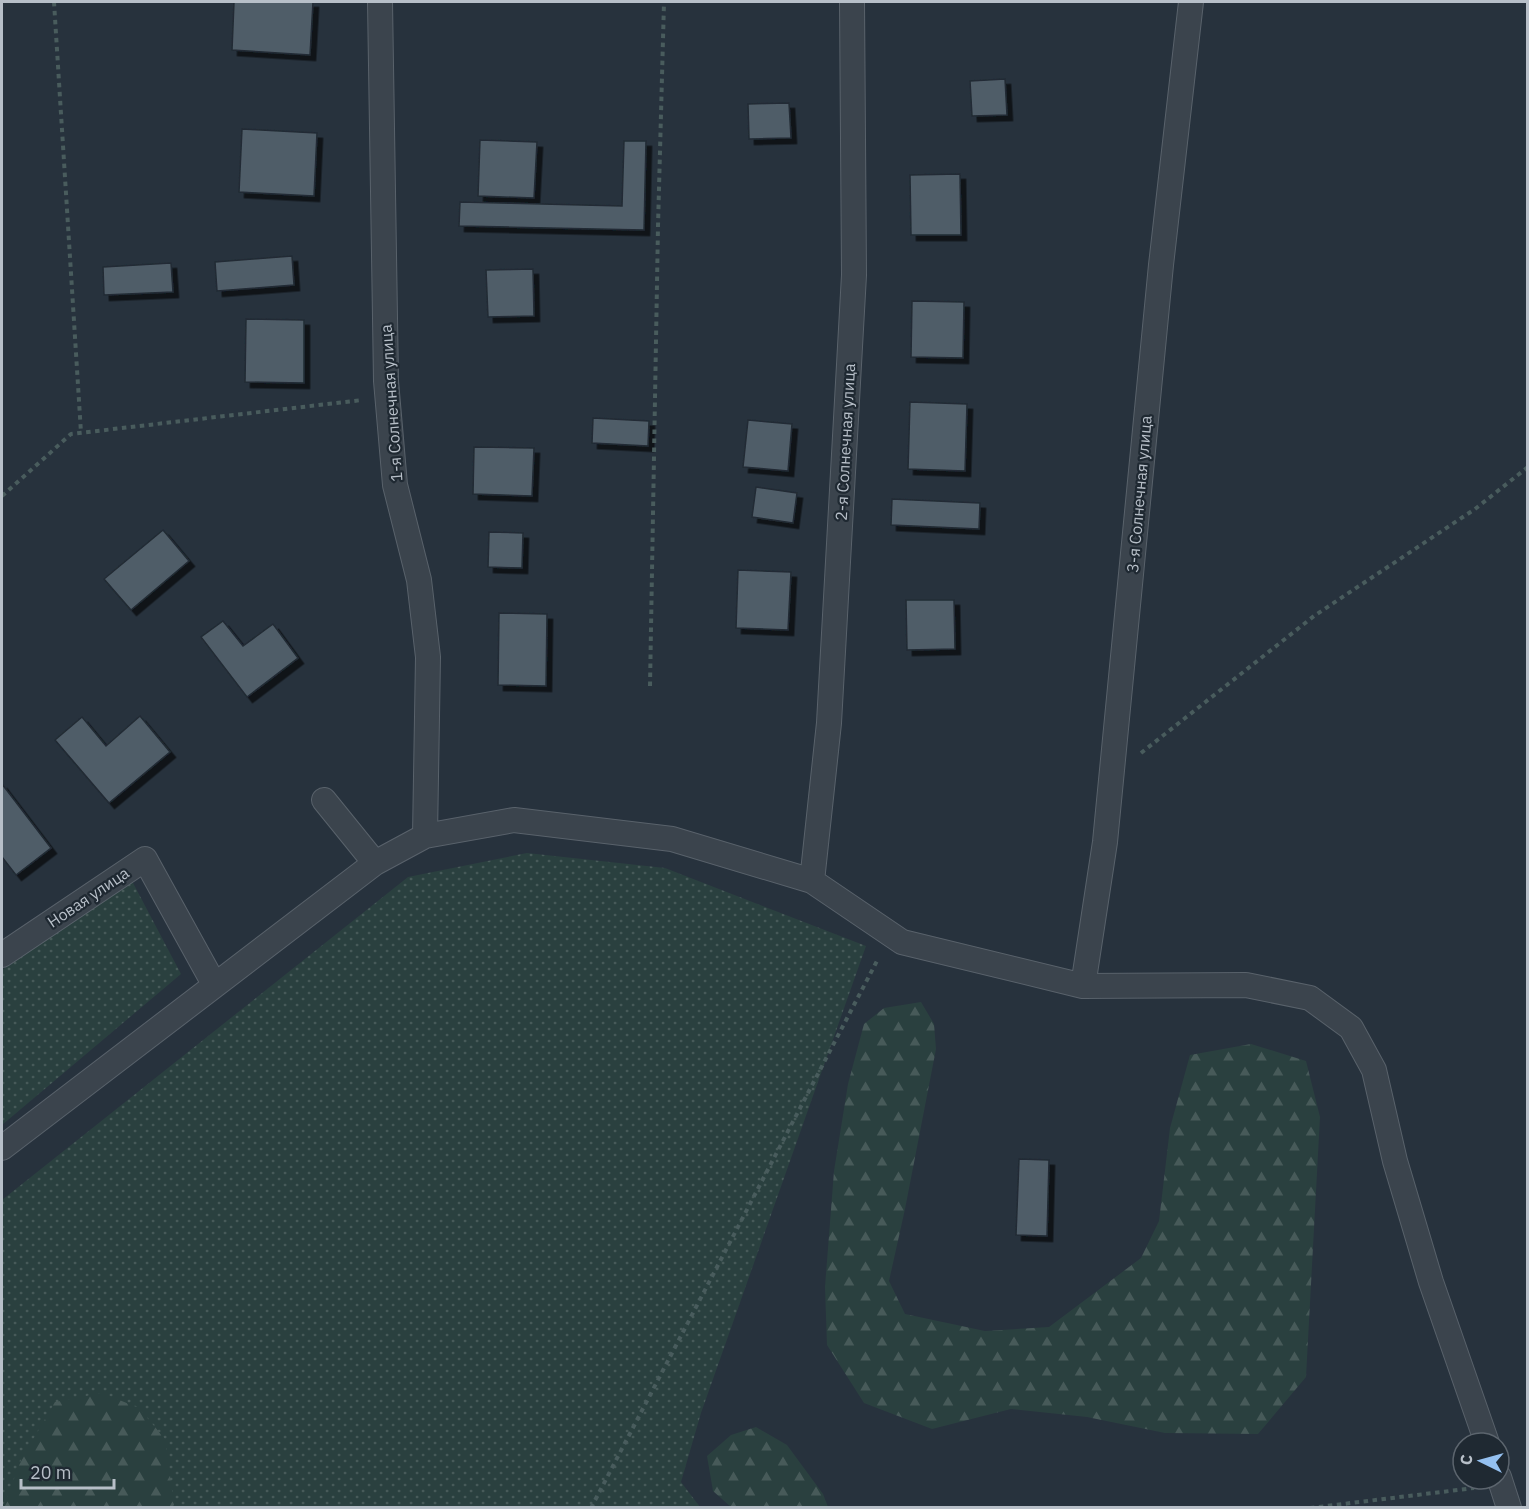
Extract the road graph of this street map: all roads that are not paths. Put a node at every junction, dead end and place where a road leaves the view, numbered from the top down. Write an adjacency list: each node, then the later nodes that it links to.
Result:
1 (380, 2): 5 (street, 1-я Солнечная улица)
2 (852, 2): 7 (street, 2-я Солнечная улица)
3 (1191, 2): 10 (street, 3-я Солнечная улица)
4 (324, 800): 6 (street)
5 (425, 836): 6 (street); 7 (street)
6 (375, 863): 9 (street)
7 (812, 881): 10 (street)
8 (2, 955): 9 (street, Новая улица)
9 (214, 984): 11 (street)
10 (1083, 986): 12 (street)
11 (2, 1148)
12 (1483, 1431)
13 (1503, 1491): 14 (street)
14 (1509, 1508)

